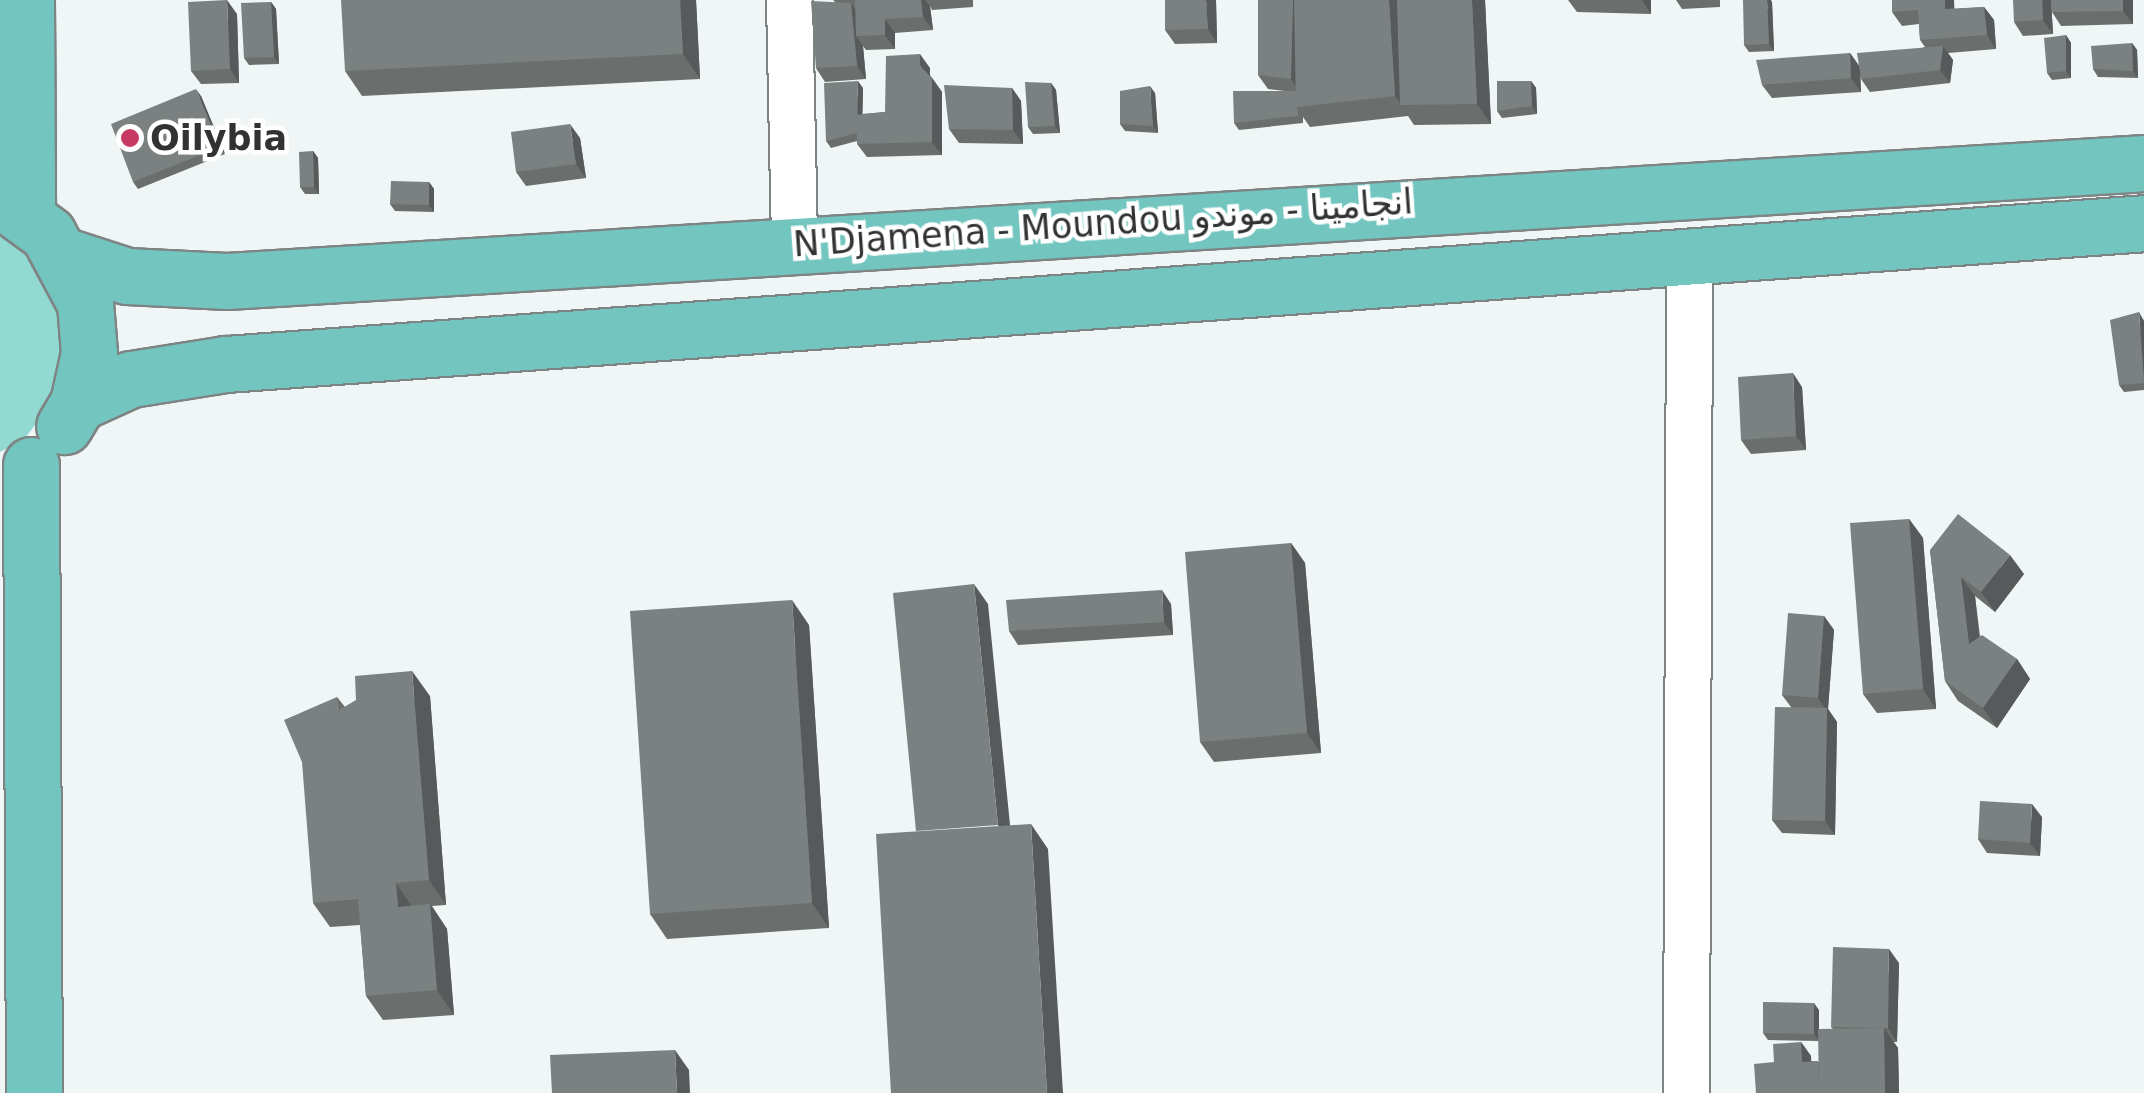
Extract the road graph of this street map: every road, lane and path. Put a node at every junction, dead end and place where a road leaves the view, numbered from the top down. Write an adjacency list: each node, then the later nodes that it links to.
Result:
1 (26, 0): 4 (main road)
2 (790, 0): 6 (street)
3 (2144, 162): 6 (main road, N'Djamena - Moundou انجامينا - موندو)
4 (14, 207): 7 (main road)
5 (2144, 223): 8 (main road)
6 (794, 242): 7 (main road, N'Djamena - Moundou انجامينا - موندو)
7 (65, 256): 9 (main road)
8 (1689, 256): 9 (main road); 12 (street)
9 (78, 403): 10 (main road)
10 (16, 475): 11 (main road)
11 (34, 1093)
12 (1686, 1093)

